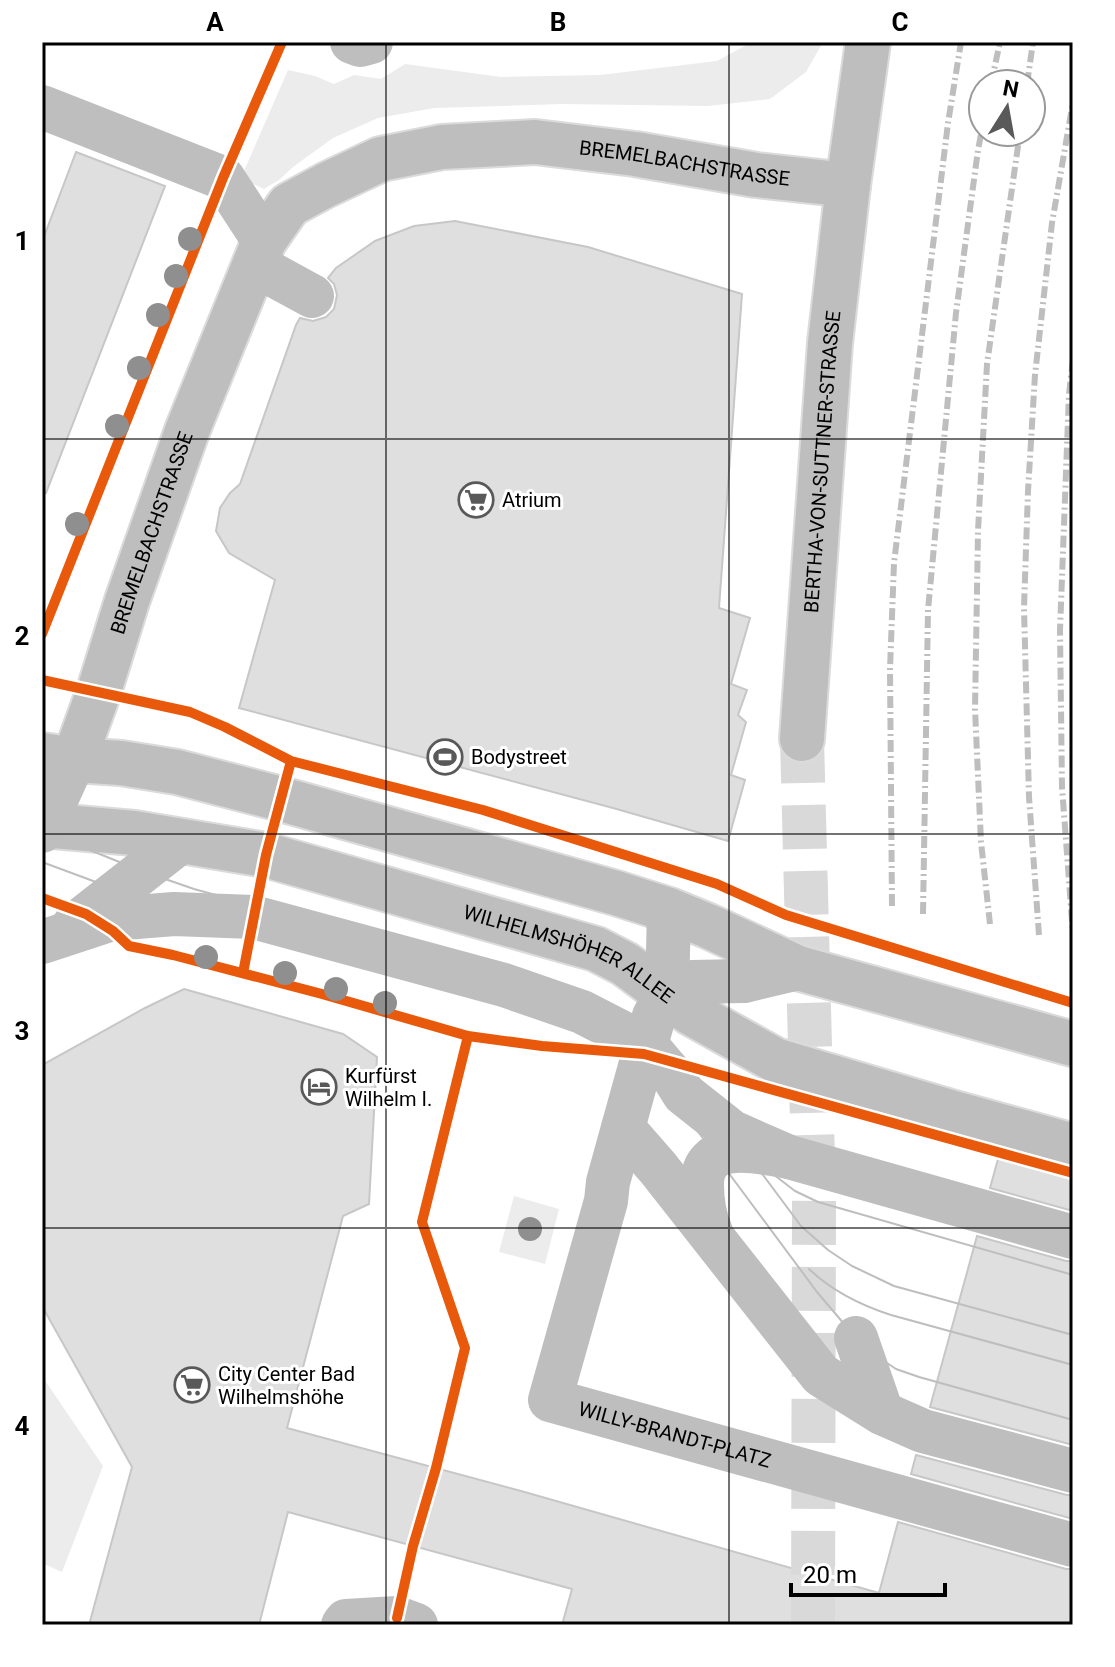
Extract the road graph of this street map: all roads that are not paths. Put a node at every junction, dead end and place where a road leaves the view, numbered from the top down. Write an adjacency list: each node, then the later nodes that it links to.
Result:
1 (352, 42): 2 (main road)
2 (371, 42)
3 (868, 42): 5 (main road, BERTHA-VON-SUTTNER-STRASSE)
4 (42, 107): 6 (main road)
5 (848, 185): 6 (main road, BREMELBACHSTRASSE); 8 (main road, BERTHA-VON-SUTTNER-STRASSE)
6 (259, 253): 7 (main road); 9 (main road, BREMELBACHSTRASSE)
7 (312, 296)
8 (802, 739)
9 (58, 758): 10 (main road, BREMELBACHSTRASSE); 12 (main road)
10 (43, 827): 11 (main road, WILHELMSHÖHER ALLEE)
11 (180, 842): 13 (main road); 15 (main road, WILHELMSHÖHER ALLEE)
12 (669, 910): 14 (main road); 15 (main road)
13 (48, 946): 17 (main road)
14 (798, 968): 15 (main road); 16 (main road)
15 (667, 995): 17 (main road); 19 (main road, WILHELMSHÖHER ALLEE)
16 (1073, 1044)
17 (646, 1045): 18 (main road); 20 (main road)
18 (623, 1128): 22 (main road); 26 (main road, WILLY-BRANDT-PLATZ)
19 (1073, 1146)
20 (789, 1157): 21 (main road); 22 (main road)
21 (1073, 1237)
22 (716, 1242): 24 (main road)
23 (856, 1338): 24 (main road)
24 (882, 1413): 25 (main road)
25 (1073, 1471)
26 (1073, 1545)
27 (405, 1613): 28 (main road)
28 (343, 1625)

